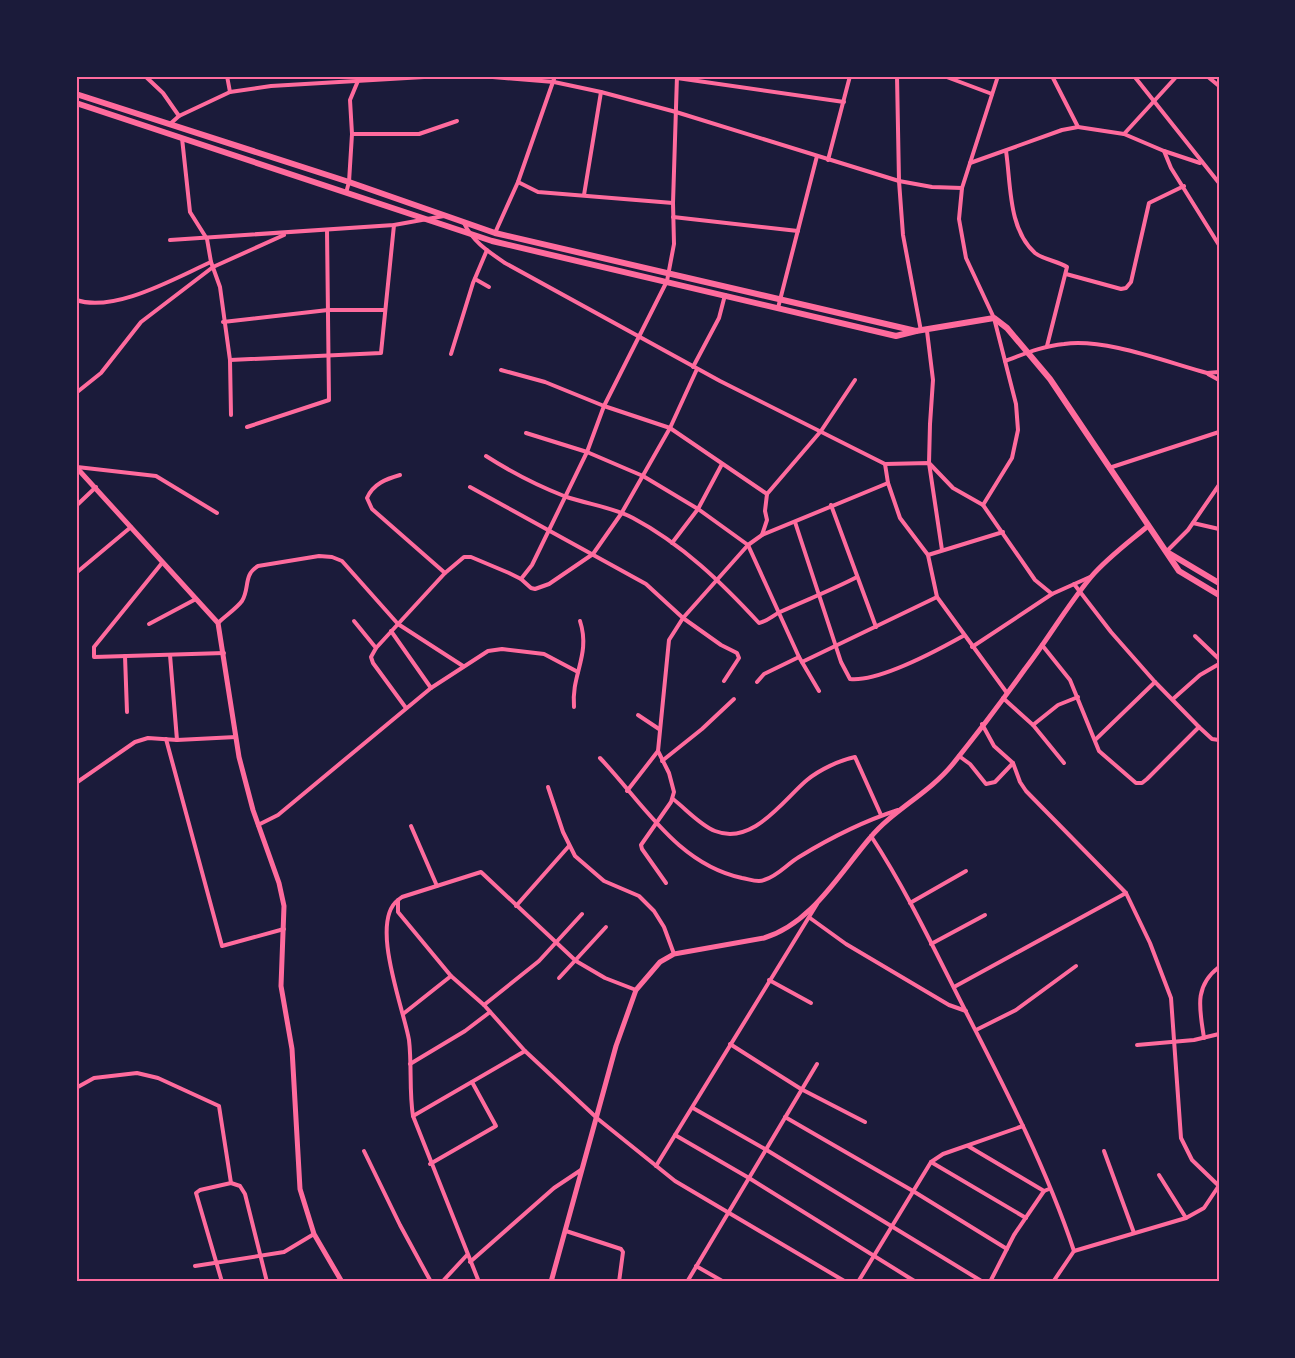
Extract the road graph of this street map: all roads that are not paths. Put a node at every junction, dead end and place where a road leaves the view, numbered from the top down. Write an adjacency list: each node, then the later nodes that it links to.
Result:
1 (145, 76): 15 (street)
2 (227, 76): 19 (street)
3 (441, 76): 16 (street)
4 (481, 76): 17 (street)
5 (555, 76): 17 (street)
6 (850, 76): 24 (street)
7 (897, 76): 40 (street)
8 (944, 76): 22 (street)
9 (998, 76): 22 (street)
10 (1052, 76): 30 (street)
11 (1134, 76): 25 (street)
12 (1177, 76): 25 (street)
13 (1207, 76): 18 (street)
14 (677, 77): 24 (street); 26 (street)
15 (151, 78): 27 (street)
16 (359, 78): 19 (street); 31 (street)
17 (554, 82): 20 (street); 42 (street)
18 (1219, 86)
19 (230, 92): 27 (street)
20 (601, 92): 26 (street); 47 (street)
21 (76, 94): 29 (highway)
22 (992, 94): 38 (street)
23 (76, 102): 33 (highway)
24 (844, 102): 37 (street)
25 (1154, 102): 32 (street); 39 (street)
26 (676, 112): 36 (street); 48 (street)
27 (178, 116): 29 (street)
28 (457, 122): 31 (street)
29 (170, 124): 41 (highway)
30 (1078, 127): 32 (street); 34 (street)
31 (352, 134): 41 (street)
32 (1124, 134): 35 (street)
33 (182, 138): 46 (highway); 59 (street)
34 (1006, 151): 38 (street); 66 (street)
35 (1164, 151): 39 (street); 44 (street)
36 (817, 156): 37 (street); 55 (street)
37 (828, 160): 40 (street)
38 (970, 163): 45 (street)
39 (1200, 163): 43 (street)
40 (899, 181): 45 (street); 78 (street)
41 (349, 182): 46 (street); 49 (highway)
42 (518, 182): 47 (street); 58 (street)
43 (1219, 183)
44 (1184, 186): 61 (street); 66 (street)
45 (962, 188): 76 (street)
46 (346, 192): 51 (highway)
47 (584, 195): 48 (street)
48 (673, 202): 50 (street)
49 (444, 216): 51 (street); 52 (highway)
50 (673, 217): 55 (street); 65 (street)
51 (430, 220): 53 (street); 56 (highway)
52 (464, 223): 56 (street); 58 (highway)
53 (394, 225): 54 (street); 75 (street)
54 (327, 230): 57 (street); 74 (street)
55 (798, 231): 71 (street)
56 (468, 232): 62 (street); 68 (highway)
57 (288, 233): 59 (street); 64 (street)
58 (495, 233): 65 (highway)
59 (207, 239): 60 (street); 63 (street)
60 (170, 240)
61 (1219, 245)
62 (487, 250): 67 (street); 79 (street)
63 (211, 262): 64 (street); 72 (street)
64 (213, 267): 77 (street); 92 (street)
65 (669, 273): 68 (street); 71 (highway)
66 (1066, 274): 80 (street)
67 (475, 279): 69 (street); 82 (street)
68 (667, 282): 70 (highway); 79 (street)
69 (489, 287)
70 (724, 295): 73 (highway); 86 (street)
71 (781, 298): 73 (street); 78 (highway)
72 (76, 300)
73 (778, 308): 78 (highway)
74 (328, 310): 75 (street); 77 (street); 83 (street)
75 (385, 310): 83 (street)
76 (994, 318): 78 (highway); 81 (highway); 85 (street)
77 (223, 322): 84 (street)
78 (921, 331): 102 (street)
79 (638, 336): 86 (street); 93 (street)
80 (1047, 346): 81 (street); 89 (street)
81 (1029, 353): 85 (street); 106 (highway)
82 (452, 354)
83 (329, 355): 84 (street); 95 (street)
84 (230, 360): 94 (street)
85 (1005, 361): 116 (street)
86 (695, 368): 96 (street); 97 (street)
87 (501, 370): 93 (street)
88 (1219, 372): 89 (street)
89 (1206, 373): 91 (street)
90 (855, 380): 97 (street)
91 (1219, 380)
92 (76, 393)
93 (604, 406): 96 (street); 100 (street)
94 (231, 415)
95 (247, 427)
96 (670, 428): 103 (street); 108 (street)
97 (820, 431): 104 (street); 113 (street)
98 (1219, 432): 106 (street)
99 (526, 433): 100 (street)
100 (587, 452): 108 (street); 114 (street)
101 (486, 456): 114 (street)
102 (930, 463): 104 (street); 116 (street); 131 (street)
103 (722, 464): 113 (street); 118 (street)
104 (885, 464): 109 (street)
105 (76, 467): 111 (street); 119 (street)
106 (1109, 468): 123 (highway)
107 (400, 475): 137 (street)
108 (643, 476): 118 (street); 120 (street)
109 (888, 483): 115 (street); 134 (street)
110 (1219, 485): 122 (street)
111 (96, 487): 117 (street); 124 (street)
112 (470, 487): 126 (street)
113 (767, 494): 128 (street)
114 (565, 496): 120 (street); 126 (street)
115 (831, 505): 121 (street); 139 (street)
116 (983, 505): 127 (street)
117 (76, 506)
118 (698, 509): 129 (street); 130 (street)
119 (217, 513)
120 (622, 514): 129 (street); 133 (street)
121 (795, 522): 128 (street); 147 (street)
122 (1193, 523): 125 (street); 132 (street)
123 (1148, 526): 132 (highway); 138 (street)
124 (131, 527): 135 (street); 136 (street)
125 (1219, 529)
126 (548, 532): 133 (street); 140 (street)
127 (1003, 532): 131 (street); 145 (street)
128 (762, 535): 130 (street)
129 (672, 543): 141 (street)
130 (748, 545): 141 (street); 150 (street)
131 (942, 550): 134 (street)
132 (1166, 552): 142 (highway); 146 (highway)
133 (593, 554): 140 (street); 151 (street)
134 (928, 555): 148 (street)
135 (162, 563): 149 (street); 167 (street)
136 (76, 573)
137 (445, 573): 140 (street); 156 (street)
138 (1092, 576): 143 (street); 144 (street)
139 (857, 577): 147 (street); 157 (street)
140 (521, 579)
141 (717, 581): 150 (street); 151 (street)
142 (1219, 583)
143 (1074, 584): 144 (street); 145 (street)
144 (1080, 592): 161 (street); 175 (street)
145 (1052, 594): 163 (street)
146 (1219, 595)
147 (820, 596): 150 (street); 162 (street)
148 (937, 597): 157 (street); 159 (street)
149 (196, 599): 154 (street); 155 (street)
150 (778, 613): 168 (street)
151 (683, 618): 173 (street); 189 (street)
152 (354, 620): 164 (street)
153 (580, 621): 172 (street)
154 (218, 623): 156 (street); 165 (street)
155 (149, 624)
156 (398, 624): 158 (street); 171 (street)
157 (876, 626): 162 (street)
158 (391, 632): 164 (street); 176 (street)
159 (963, 636): 162 (street); 163 (street)
160 (1195, 636): 169 (street)
161 (1042, 645): 178 (street); 179 (street)
162 (835, 646): 168 (street)
163 (972, 647): 178 (street)
164 (376, 648): 183 (street)
165 (224, 654): 166 (street); 190 (street)
166 (170, 655): 167 (street); 192 (street)
167 (125, 656): 184 (street)
168 (801, 659): 174 (street); 177 (street)
169 (1219, 659)
170 (1219, 664): 180 (street)
171 (463, 666): 172 (street); 176 (street)
172 (578, 672): 182 (street)
173 (724, 681)
174 (757, 682)
175 (1154, 682): 180 (street); 193 (street)
176 (431, 688): 183 (street)
177 (819, 691)
178 (1005, 695): 186 (street); 187 (street)
179 (1078, 697): 187 (street); 193 (street)
180 (1173, 698): 188 (street)
181 (734, 699): 198 (street)
182 (574, 707)
183 (406, 708): 208 (street)
184 (127, 712)
185 (638, 715): 189 (street)
186 (982, 724): 196 (street); 199 (street)
187 (1033, 724): 200 (street)
188 (1199, 727): 193 (street); 194 (street)
189 (659, 729): 195 (street)
190 (236, 737): 192 (street); 208 (street)
191 (166, 739): 192 (street); 201 (street); 224 (street)
192 (177, 740)
193 (1095, 740)
194 (1219, 740)
195 (658, 751): 198 (street); 203 (street)
196 (959, 756): 199 (street); 205 (street)
197 (600, 758): 203 (street)
198 (662, 761): 204 (street)
199 (1013, 763): 215 (street)
200 (1064, 763)
201 (76, 783)
202 (548, 787): 211 (street)
203 (627, 790): 207 (street)
204 (673, 799): 206 (street); 207 (street)
205 (907, 807): 206 (street); 210 (street)
206 (881, 815): 207 (street)
207 (656, 821): 213 (street)
208 (258, 825): 224 (street)
209 (411, 826): 214 (street)
210 (871, 836): 217 (street); 218 (street)
211 (569, 846): 219 (street); 227 (street)
212 (966, 871): 218 (street)
213 (666, 883)
214 (437, 886): 216 (street); 219 (street)
215 (1126, 893): 234 (street); 244 (street)
216 (398, 900): 231 (street); 240 (street)
217 (819, 900): 222 (street); 227 (street)
218 (910, 903): 226 (street)
219 (516, 906): 225 (street)
220 (582, 914): 225 (street)
221 (985, 916): 226 (street)
222 (810, 918): 233 (street); 238 (street)
223 (606, 927): 228 (street)
224 (284, 929): 281 (street)
225 (556, 942): 228 (street); 237 (street)
226 (931, 944): 234 (street)
227 (674, 954): 235 (street)
228 (576, 961): 232 (street); 235 (street)
229 (1076, 966): 241 (street)
230 (1219, 967): 243 (street)
231 (451, 976): 237 (street); 240 (street)
232 (559, 978)
233 (769, 980): 236 (street); 245 (street)
234 (954, 987): 238 (street)
235 (636, 990): 256 (street)
236 (810, 1002)
237 (484, 1005): 239 (street)
238 (966, 1011): 241 (street)
239 (490, 1012): 247 (street); 248 (street)
240 (403, 1014): 248 (street)
241 (976, 1030): 258 (street)
242 (1219, 1034): 243 (street)
243 (1204, 1038): 244 (street)
244 (1174, 1042): 246 (street); 271 (street)
245 (730, 1044): 252 (street); 253 (street)
246 (1137, 1045)
247 (525, 1051): 250 (street); 256 (street)
248 (410, 1064): 254 (street)
249 (817, 1064): 252 (street)
250 (472, 1082): 254 (street); 265 (street)
251 (76, 1088): 270 (street)
252 (801, 1089): 255 (street); 257 (street)
253 (693, 1108): 259 (street); 261 (street)
254 (413, 1116): 265 (street)
255 (785, 1117): 261 (street); 273 (street)
256 (598, 1119): 266 (street); 267 (street)
257 (865, 1122)
258 (1023, 1126): 260 (street); 272 (street)
259 (675, 1136): 266 (street); 269 (street)
260 (968, 1146): 264 (street); 274 (street)
261 (765, 1149): 269 (street); 278 (street)
262 (364, 1150): 294 (street)
263 (1104, 1151): 280 (street)
264 (931, 1162): 273 (street); 276 (street)
265 (430, 1164): 284 (street)
266 (656, 1166): 275 (street)
267 (581, 1170): 279 (street); 287 (street)
268 (1158, 1175): 277 (street)
269 (749, 1178): 275 (street); 286 (street)
270 (232, 1183): 285 (street); 288 (street)
271 (1219, 1187): 277 (street)
272 (1049, 1189): 274 (street); 283 (street)
273 (913, 1191): 278 (street); 282 (street)
274 (1044, 1191): 276 (street)
275 (728, 1212): 290 (street); 301 (street)
276 (1026, 1218): 282 (street)
277 (1186, 1218): 280 (street)
278 (891, 1226): 286 (street); 304 (street)
279 (566, 1231): 297 (street); 298 (street)
280 (1134, 1233): 283 (street)
281 (314, 1234): 285 (street); 293 (street)
282 (1007, 1249): 305 (street)
283 (1074, 1251): 306 (street)
284 (467, 1254): 287 (street); 295 (street)
285 (261, 1256): 288 (street); 292 (street)
286 (873, 1256): 302 (street); 303 (street)
287 (470, 1262): 296 (street)
288 (216, 1263): 289 (street); 291 (street)
289 (195, 1266)
290 (696, 1266): 299 (street); 300 (street)
291 (222, 1282)
292 (268, 1282)
293 (342, 1282)
294 (431, 1282)
295 (442, 1282)
296 (479, 1282)
297 (551, 1282)
298 (619, 1282)
299 (687, 1282)
300 (724, 1282)
301 (846, 1282)
302 (858, 1282)
303 (916, 1282)
304 (983, 1282)
305 (990, 1282)
306 (1052, 1282)

